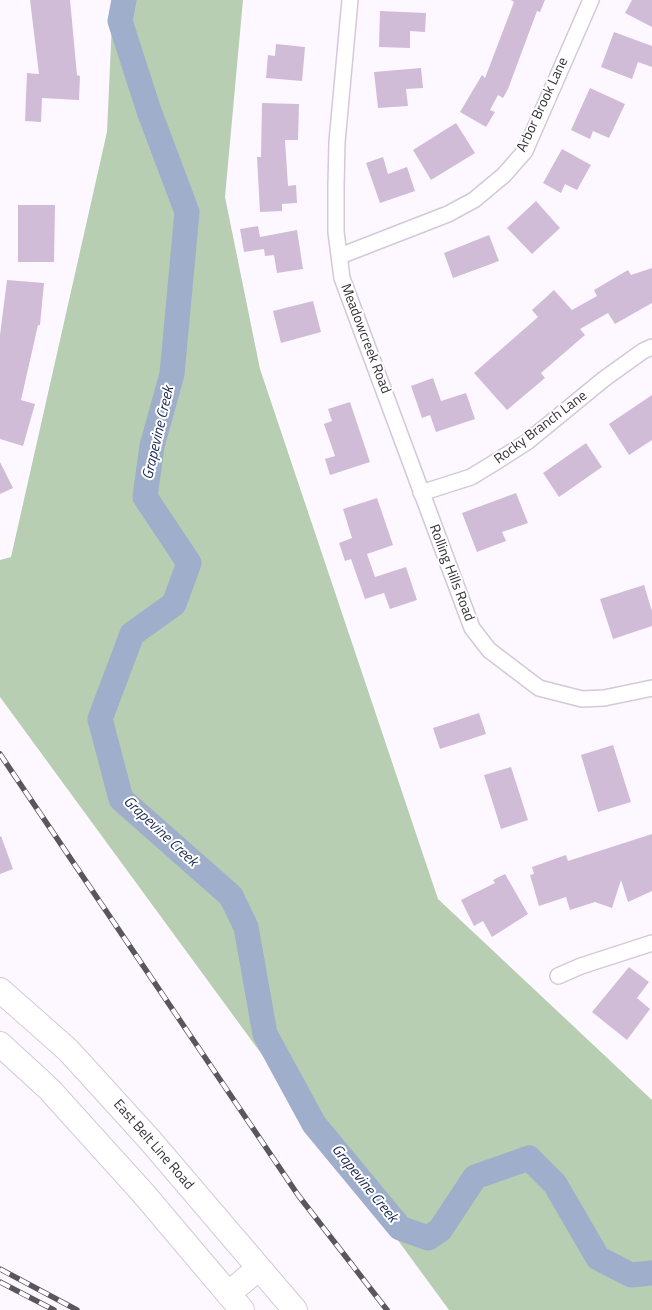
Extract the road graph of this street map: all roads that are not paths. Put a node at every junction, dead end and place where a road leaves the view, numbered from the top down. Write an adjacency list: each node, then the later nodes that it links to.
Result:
1 (350, 0): 3 (street, Meadowcreek Road)
2 (591, 0): 3 (street, Arbor Brook Lane)
3 (340, 256): 5 (street, Meadowcreek Road)
4 (652, 347): 5 (street, Rocky Branch Lane)
5 (422, 493): 6 (street, Rolling Hills Road)
6 (652, 688)
7 (652, 943): 8 (street)
8 (558, 976)
9 (0, 990): 11 (main road, East Belt Line Road)
10 (0, 1044): 12 (main road)
11 (259, 1268): 12 (main road); 13 (main road, East Belt Line Road)
12 (235, 1302)
13 (295, 1310)

